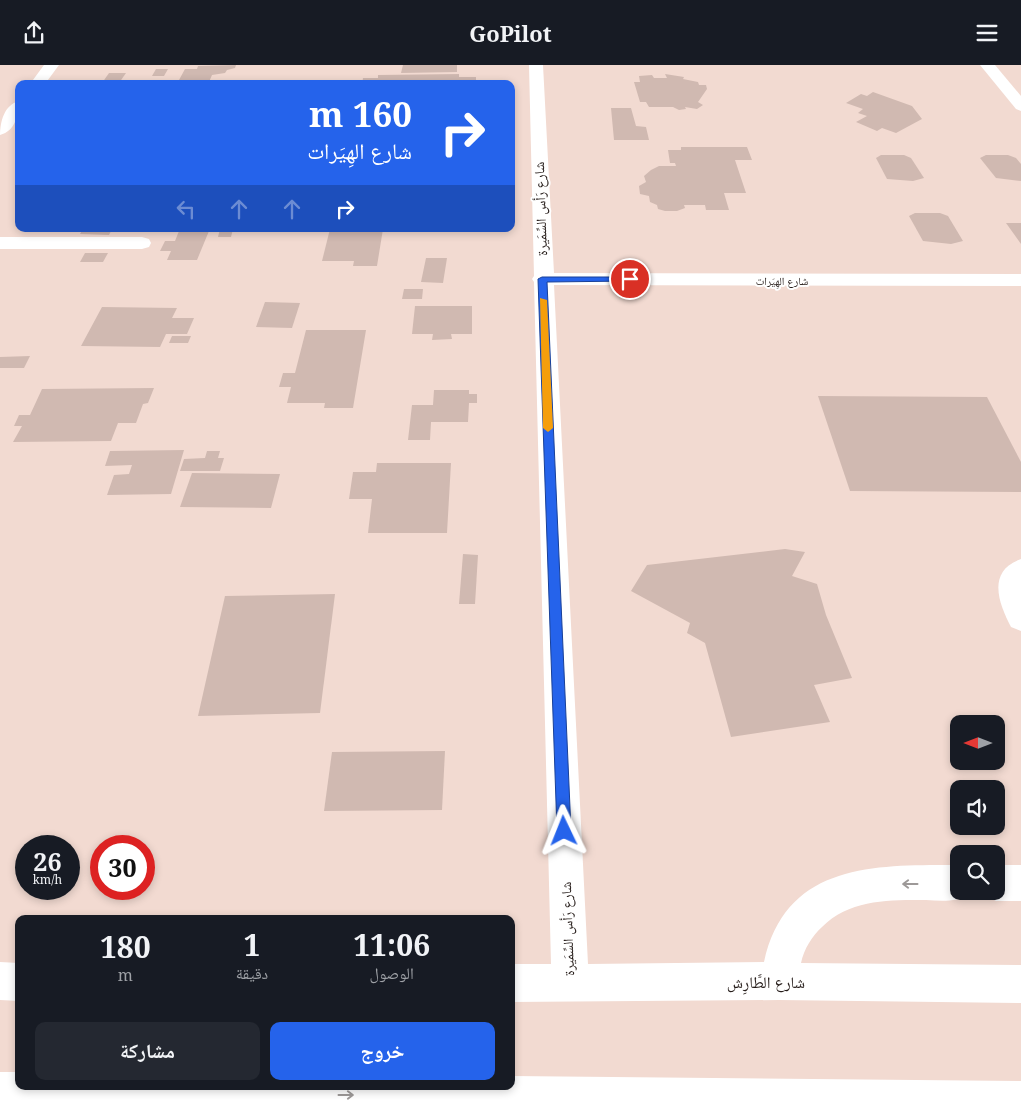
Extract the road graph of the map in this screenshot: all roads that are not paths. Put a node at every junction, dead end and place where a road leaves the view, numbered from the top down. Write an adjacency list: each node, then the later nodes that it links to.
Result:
1 (52, 65): 4 (street)
2 (536, 65): 10 (street, شارع رَأس السِّمَيرة)
3 (987, 65): 5 (street)
4 (40, 80)
5 (1021, 106)
6 (15, 111): 7 (street)
7 (2, 126)
8 (0, 243): 9 (street)
9 (142, 243)
10 (542, 279): 11 (street, شارع الهِيَرات); 21 (street, شارع رَأس السِّمَيرة)
11 (1021, 280)
12 (1021, 570): 13 (street)
13 (1021, 619)
14 (950, 883): 19 (street, one-way to 19)
15 (1005, 883): 16 (street)
16 (1021, 883)
17 (0, 981): 18 (street)
18 (15, 981)
19 (779, 981): 21 (street, شارع الطَّارِش); 22 (street, شارع الطَّارِش)
20 (515, 983): 21 (street, شارع الطَّارِش)
21 (570, 983)
22 (1021, 984)
23 (0, 1092): 24 (street, one-way to 24)
24 (1021, 1101)

